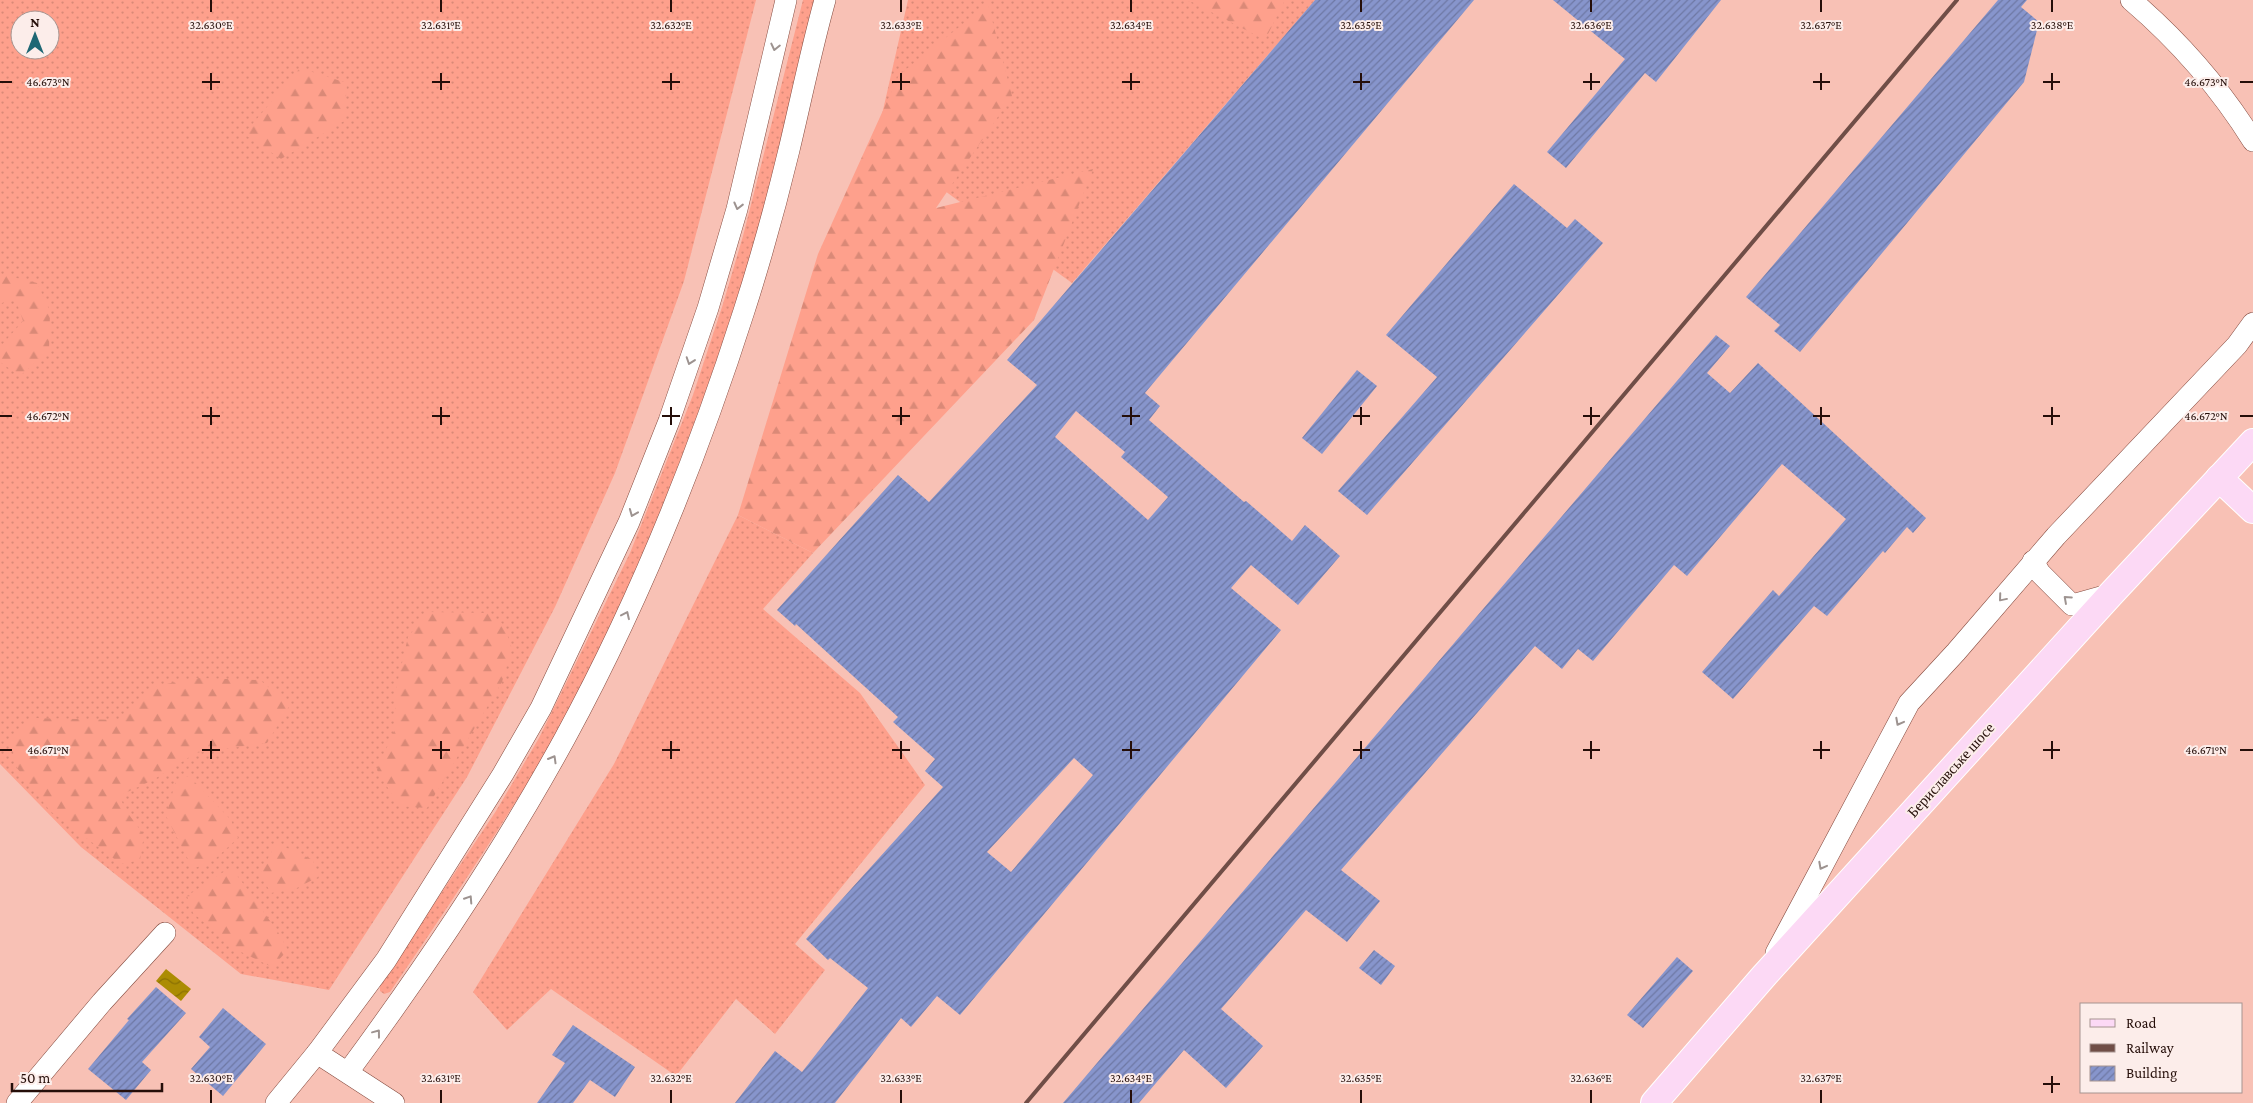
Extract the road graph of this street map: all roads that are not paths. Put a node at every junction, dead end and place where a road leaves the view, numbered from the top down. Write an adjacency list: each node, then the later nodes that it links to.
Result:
1 (786, 0): 13 (street, one-way to 13)
2 (825, 0): 14 (street, one-way to 2)
3 (2131, 0): 4 (street)
4 (2253, 141)
5 (2253, 322): 9 (street)
6 (2253, 442): 7 (main road, Бериславське шосе)
7 (2219, 478): 8 (main road); 10 (main road, Бериславське шосе)
8 (2253, 510)
9 (2033, 561): 10 (street, one-way to 9); 12 (street, one-way to 12)
10 (2111, 594): 12 (main road, Бериславське шосе)
11 (165, 933): 15 (street)
12 (1763, 977): 18 (main road, Бериславське шосе)
13 (317, 1053): 14 (street); 16 (street)
14 (348, 1072): 17 (street)
15 (17, 1103)
16 (276, 1103)
17 (394, 1103)
18 (1654, 1103)

